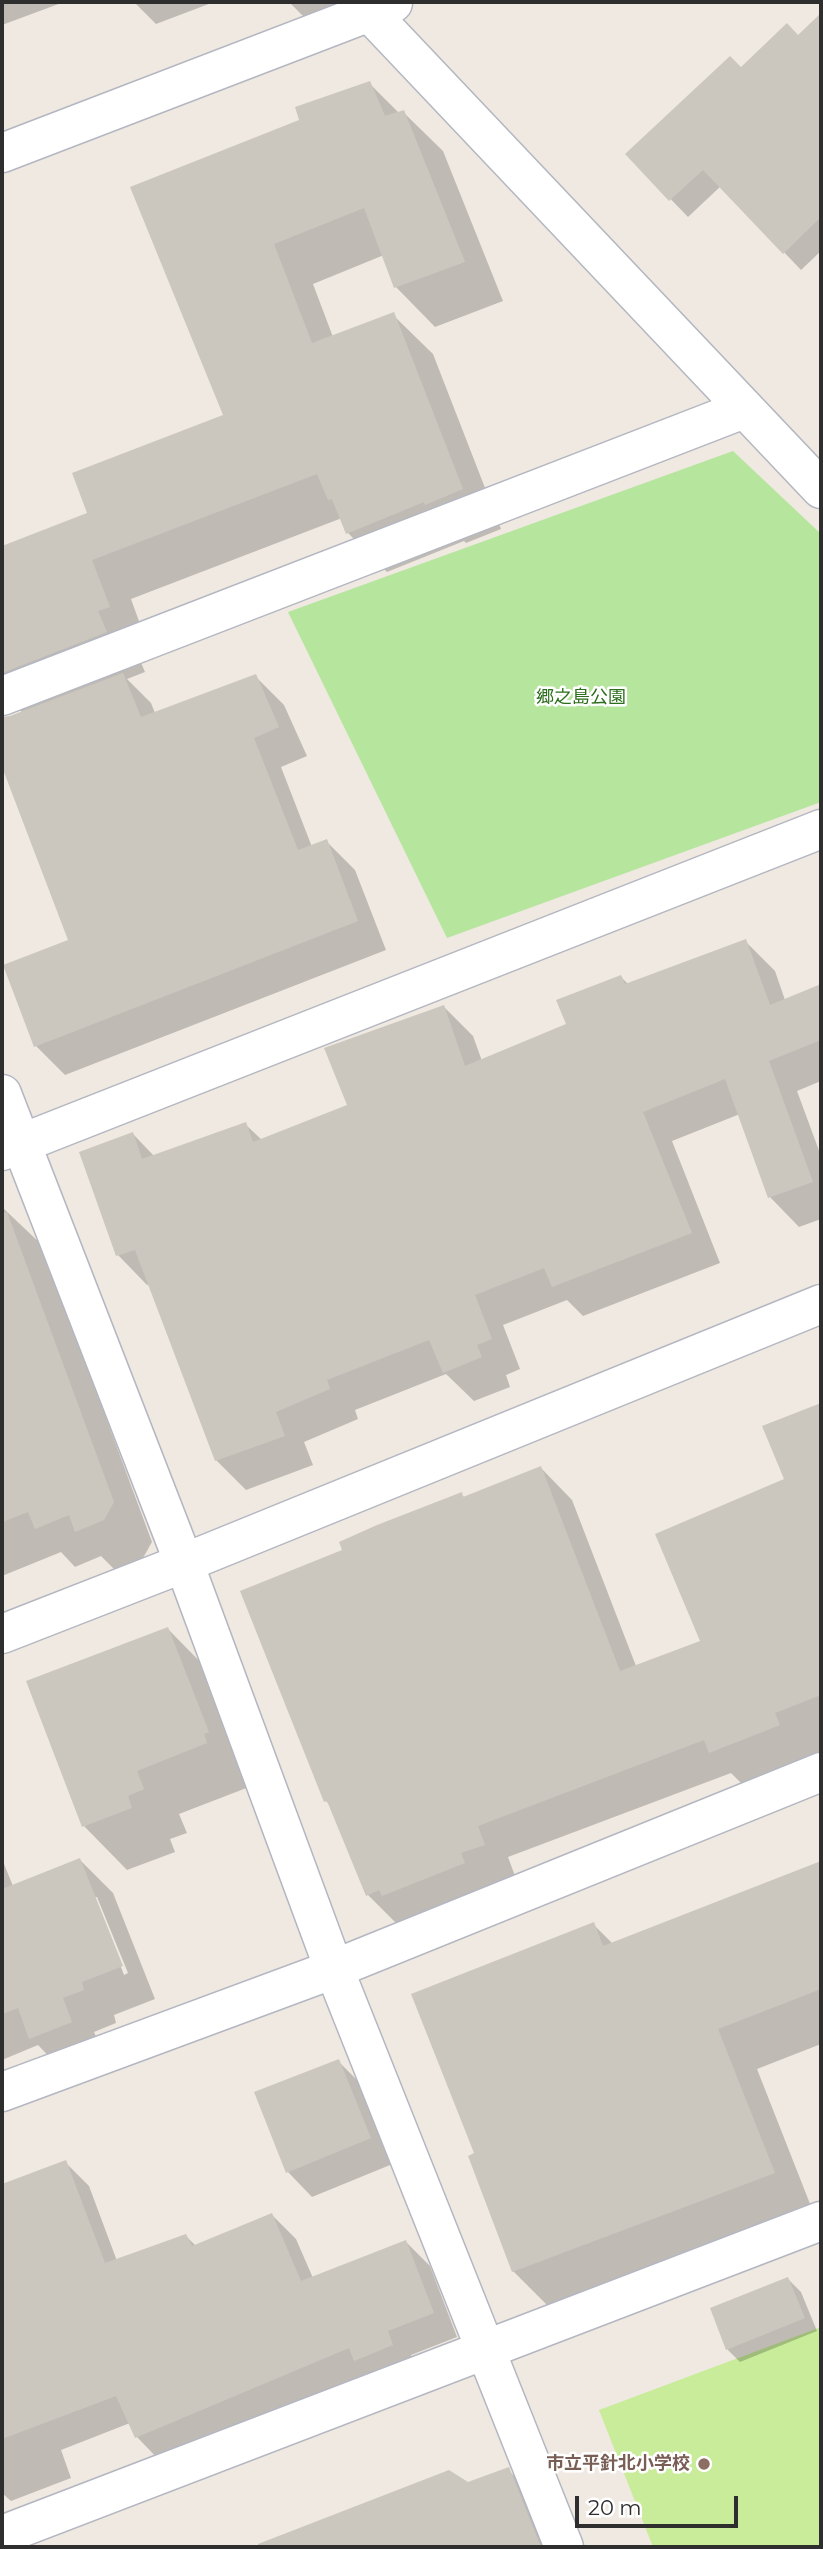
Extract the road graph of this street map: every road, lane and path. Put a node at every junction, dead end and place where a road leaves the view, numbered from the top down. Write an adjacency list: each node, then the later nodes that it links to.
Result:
1 (382, 7): 2 (street); 3 (street)
2 (2, 153)
3 (744, 409): 4 (street); 5 (street)
4 (821, 489)
5 (2, 696)
6 (821, 829): 8 (street)
7 (2, 1094): 8 (street)
8 (11, 1147): 10 (street)
9 (821, 1304): 10 (street)
10 (184, 1563): 11 (street); 13 (street)
11 (2, 1633)
12 (821, 1772): 13 (street)
13 (334, 1969): 14 (street); 16 (street)
14 (2, 2092)
15 (821, 2221): 16 (street)
16 (487, 2350): 17 (street); 18 (street)
17 (2, 2535)
18 (564, 2547)

